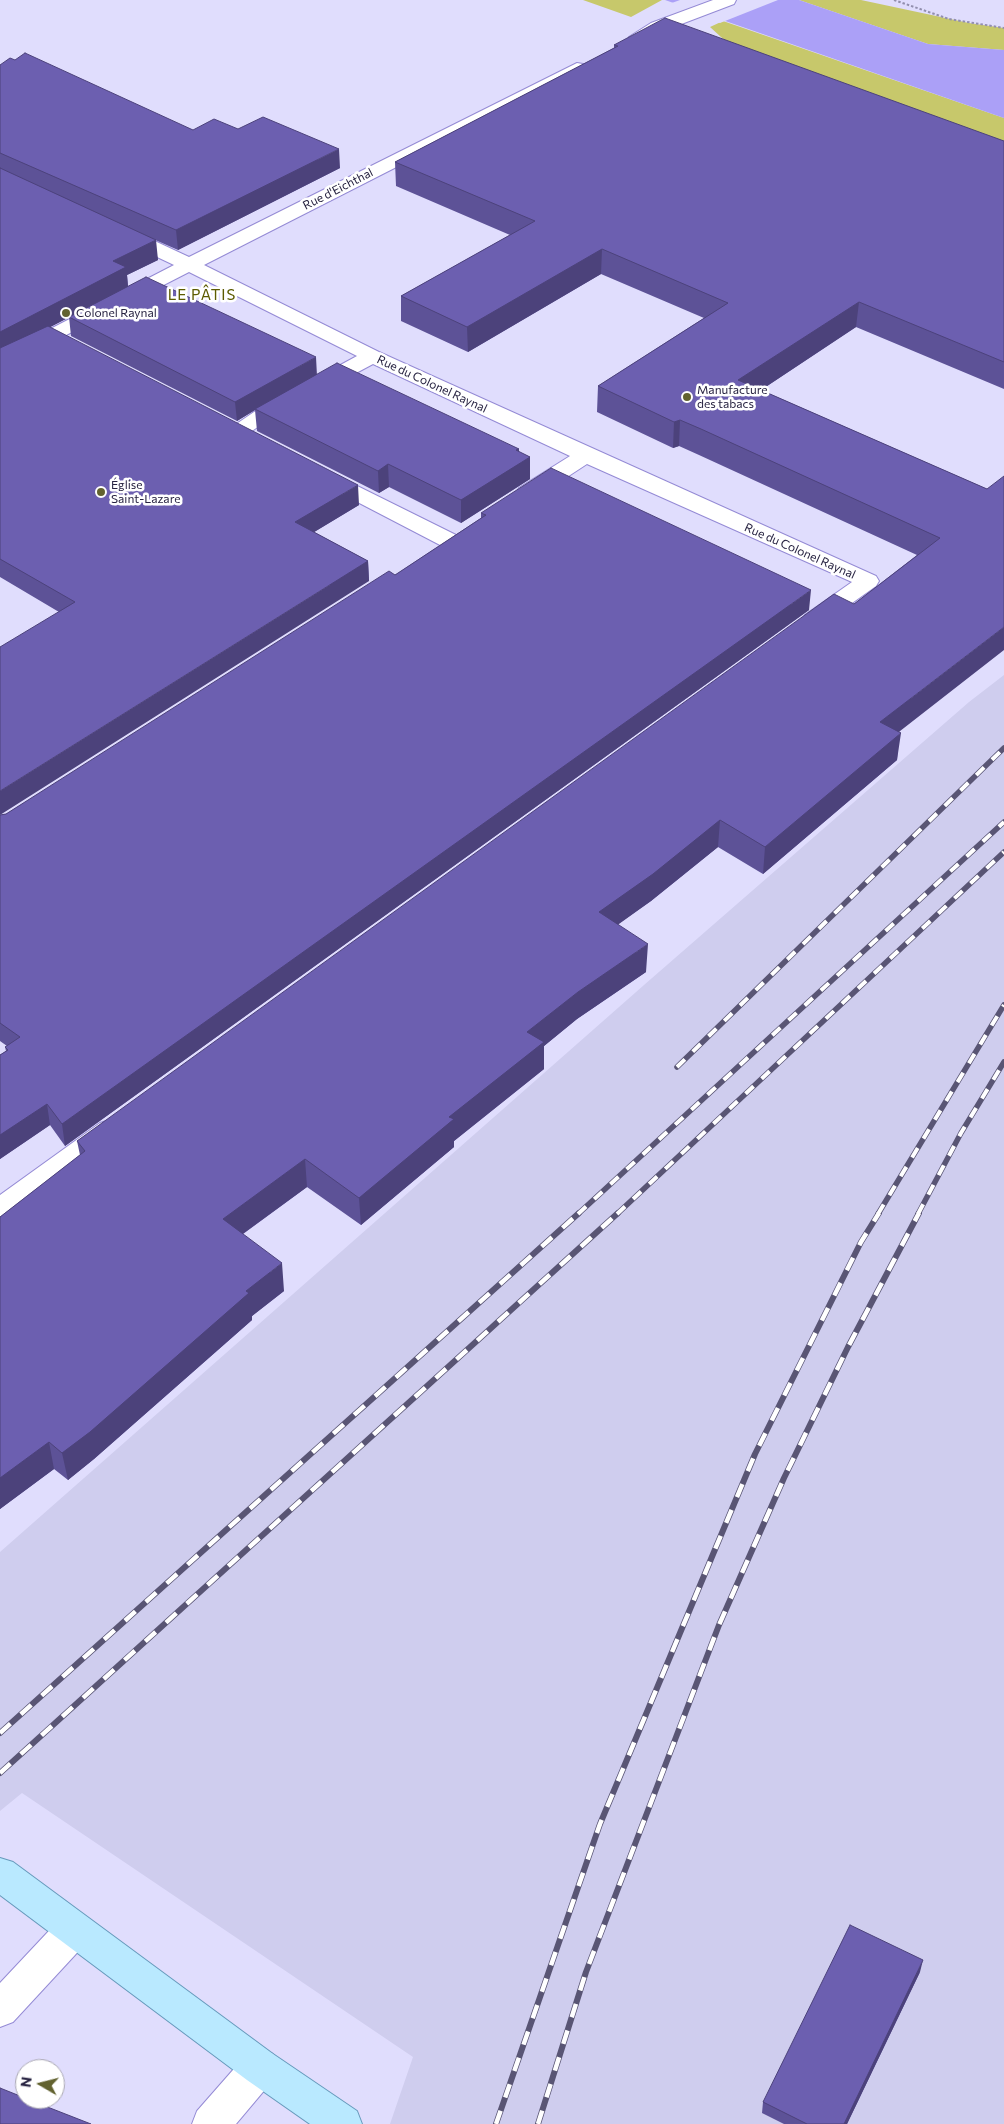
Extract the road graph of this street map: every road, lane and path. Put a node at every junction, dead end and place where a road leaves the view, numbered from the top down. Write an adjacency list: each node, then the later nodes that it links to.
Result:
1 (728, 0): 4 (street)
2 (894, 0): 3 (path)
3 (1004, 28)
4 (622, 45)
5 (595, 58): 7 (street, Rue d'Eichthal)
6 (105, 226): 7 (street, Rue du Colonel Raynal)
7 (190, 265): 8 (street, Rue d'Eichthal); 10 (street, Rue du Colonel Raynal)
8 (53, 336): 9 (street); 11 (street, Rue d'Eichthal)
9 (76, 348)
10 (372, 356): 12 (street); 13 (street, Rue du Colonel Raynal)
11 (0, 364)
12 (239, 431)
13 (586, 455): 15 (street); 17 (street, Rue du Colonel Raynal)
14 (309, 467): 16 (street)
15 (513, 502)
16 (427, 556)
17 (792, 636)
18 (128, 1117): 19 (street)
19 (0, 1210)
20 (0, 1874): 21 (main road)
21 (74, 1930): 22 (street); 23 (main road)
22 (0, 2009)
23 (260, 2067): 24 (street); 25 (main road)
24 (211, 2124)
25 (343, 2124)

